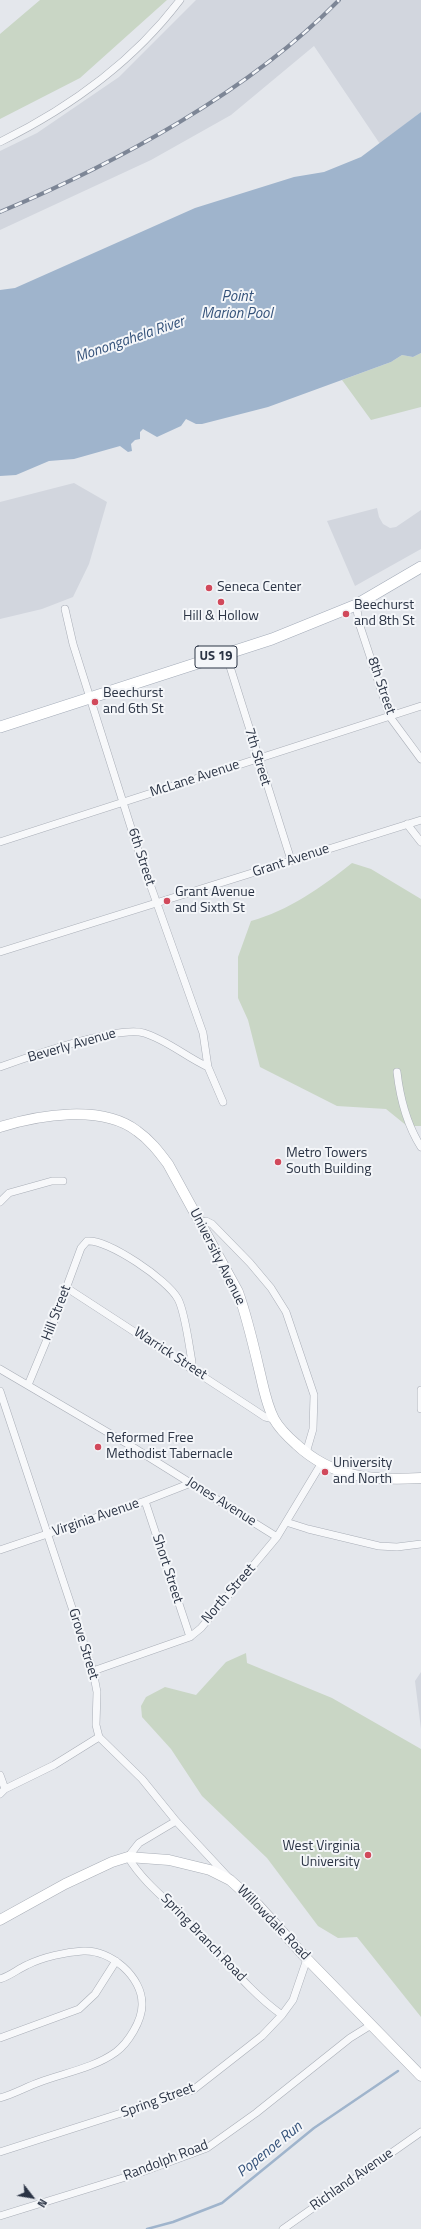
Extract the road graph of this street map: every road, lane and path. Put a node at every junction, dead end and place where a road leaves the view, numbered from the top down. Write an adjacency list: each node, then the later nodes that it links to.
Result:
1 (180, 0): 2 (street)
2 (0, 142)
3 (421, 567): 4 (main road, US 19)
4 (356, 605): 6 (main road, US 19); 9 (street, 8th Street)
5 (65, 609): 7 (street, 6th Street)
6 (226, 654): 7 (main road, US 19); 11 (street, 7th Street)
7 (90, 697): 10 (main road, US 19); 13 (street, 6th Street)
8 (421, 706): 9 (street, McLane Avenue)
9 (390, 717): 11 (street, McLane Avenue); 12 (street, 8th Street)
10 (0, 727)
11 (257, 758): 13 (street, McLane Avenue); 18 (street, 7th Street)
12 (421, 759)
13 (124, 802): 16 (street, McLane Avenue); 19 (street, 6th Street)
14 (421, 820): 15 (street, Grant Avenue)
15 (408, 824): 17 (street); 18 (street, Grant Avenue)
16 (0, 842)
17 (421, 842)
18 (291, 860): 19 (street, Grant Avenue)
19 (157, 904): 20 (street, Grant Avenue); 22 (street, 6th Street)
20 (0, 952)
21 (0, 1066): 22 (street, Beverly Avenue)
22 (208, 1067): 24 (street, 6th Street)
23 (397, 1072): 26 (street)
24 (223, 1102)
25 (0, 1127): 29 (street, University Avenue)
26 (421, 1147)
27 (64, 1181): 28 (street)
28 (0, 1202)
29 (201, 1223): 37 (street, University Avenue); 38 (street)
30 (67, 1288): 32 (street, Warrick Street); 32 (street, Hill Street); 33 (street, Hill Street)
31 (0, 1368): 33 (street, Jones Avenue)
32 (190, 1368): 37 (street, Warrick Street)
33 (28, 1384): 41 (street, Jones Avenue)
34 (421, 1390): 36 (street)
35 (0, 1391): 44 (street, Grove Street)
36 (421, 1408)
37 (274, 1419): 38 (street, University Avenue)
38 (306, 1453): 39 (street, University Avenue)
39 (321, 1464): 40 (street, University Avenue); 43 (street, North Street)
40 (421, 1478)
41 (191, 1483): 42 (street, Virginia Avenue); 45 (street, Jones Avenue)
42 (145, 1501): 44 (street, Virginia Avenue); 48 (street, Short Street)
43 (286, 1522): 45 (street, North Street); 46 (street)
44 (47, 1535): 47 (street, Virginia Avenue); 49 (street, Grove Street)
45 (277, 1537): 48 (street, North Street)
46 (421, 1544)
47 (0, 1550)
48 (190, 1637): 49 (street, North Street)
49 (93, 1671): 50 (street, Grove Street)
50 (99, 1737): 52 (street); 53 (street)
51 (0, 1775): 52 (street)
52 (2, 1792)
53 (176, 1821): 54 (street); 55 (street)
54 (128, 1857): 55 (street, Willowdale Road); 56 (street, Willowdale Road); 60 (street, Spring Branch Road)
55 (230, 1880): 57 (street, Willowdale Road)
56 (0, 1920)
57 (307, 1959): 60 (street, Spring Street); 61 (street, Willowdale Road)
58 (116, 1961): 59 (street); 62 (street); 64 (street)
59 (0, 1979)
60 (282, 2015): 66 (street, Spring Street)
61 (371, 2025): 63 (street, Willowdale Road); 67 (street, Randolph Road)
62 (0, 2038)
63 (421, 2076)
64 (0, 2098)
65 (421, 2132): 68 (street, Richland Avenue)
66 (0, 2152)
67 (0, 2216)
68 (284, 2229)

